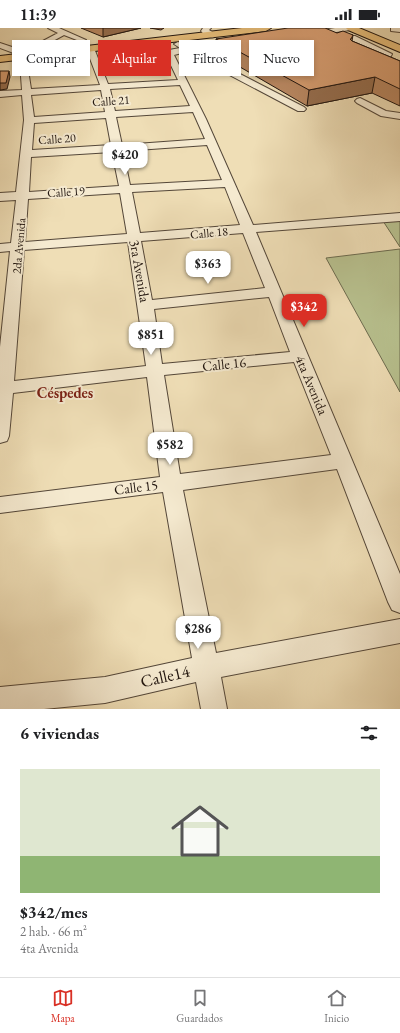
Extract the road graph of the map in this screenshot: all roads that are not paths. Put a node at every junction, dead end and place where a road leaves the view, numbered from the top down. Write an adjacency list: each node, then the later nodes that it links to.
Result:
1 (52, 28): 5 (street)
2 (266, 28): 4 (main road)
3 (350, 28): 6 (street); 12 (main road)
4 (209, 31): 10 (main road)
5 (63, 32): 8 (street); 9 (street)
6 (326, 32): 7 (street); 17 (street)
7 (304, 35)
8 (48, 40)
9 (78, 40)
10 (170, 40)
11 (0, 45): 13 (street)
12 (400, 49)
13 (12, 50)
14 (179, 51): 21 (street, 4ta Avenida)
15 (354, 52): 17 (street)
16 (90, 53): 26 (street, 3ra Avenida)
17 (382, 56): 20 (street)
18 (12, 57): 19 (main road)
19 (0, 59)
20 (394, 62)
21 (179, 74)
22 (25, 76): 27 (street, 2da Avenida)
23 (180, 76): 25 (street, 4ta Avenida)
24 (238, 76): 31 (street)
25 (183, 82): 26 (street); 30 (street, 4ta Avenida)
26 (105, 87): 27 (street); 32 (street, 3ra Avenida)
27 (26, 92): 28 (street); 34 (street, 2da Avenida)
28 (0, 94)
29 (360, 101): 33 (street)
30 (194, 109): 32 (street, Calle 21); 35 (street, 4ta Avenida)
31 (301, 109)
32 (110, 114): 34 (street, Calle 21); 36 (street, 3ra Avenida)
33 (400, 116)
34 (28, 120): 37 (street, 2da Avenida)
35 (210, 142): 36 (street, Calle 20); 38 (street, 4ta Avenida)
36 (117, 148): 37 (street, Calle 20); 39 (street, 3ra Avenida)
37 (26, 154): 40 (street, 2da Avenida)
38 (228, 183): 39 (street, Calle 19); 43 (street, 4ta Avenida)
39 (125, 188): 40 (street, Calle 19); 44 (street, 3ra Avenida)
40 (23, 195): 41 (street, Calle 19); 45 (street, 2da Avenida)
41 (0, 197)
42 (400, 217): 43 (street, Calle 18)
43 (248, 229): 44 (street, Calle 18); 47 (street, 4ta Avenida)
44 (134, 239): 45 (street, Calle 18); 48 (street, 3ra Avenida)
45 (19, 247): 46 (street, Calle 18); 49 (street, 2da Avenida)
46 (0, 248)
47 (274, 292): 48 (street); 50 (street, 4ta Avenida)
48 (146, 305): 51 (street, 3ra Avenida)
49 (6, 311): 52 (street, 2da Avenida)
50 (300, 356): 51 (street, Calle 16); 54 (street, 4ta Avenida)
51 (156, 370): 52 (street, Calle 16); 55 (street, 3ra Avenida)
52 (5, 388): 53 (street, 2da Avenida)
53 (0, 436)
54 (344, 461): 55 (street, Calle 15); 57 (street, 4ta Avenida)
55 (171, 482): 56 (street, Calle 15); 59 (street, 3ra Avenida)
56 (0, 505)
57 (400, 602)
58 (400, 631): 59 (street, Calle14)
59 (206, 667): 60 (street, Calle14); 61 (street, 3ra Avenida)
60 (0, 700)
61 (214, 709)

